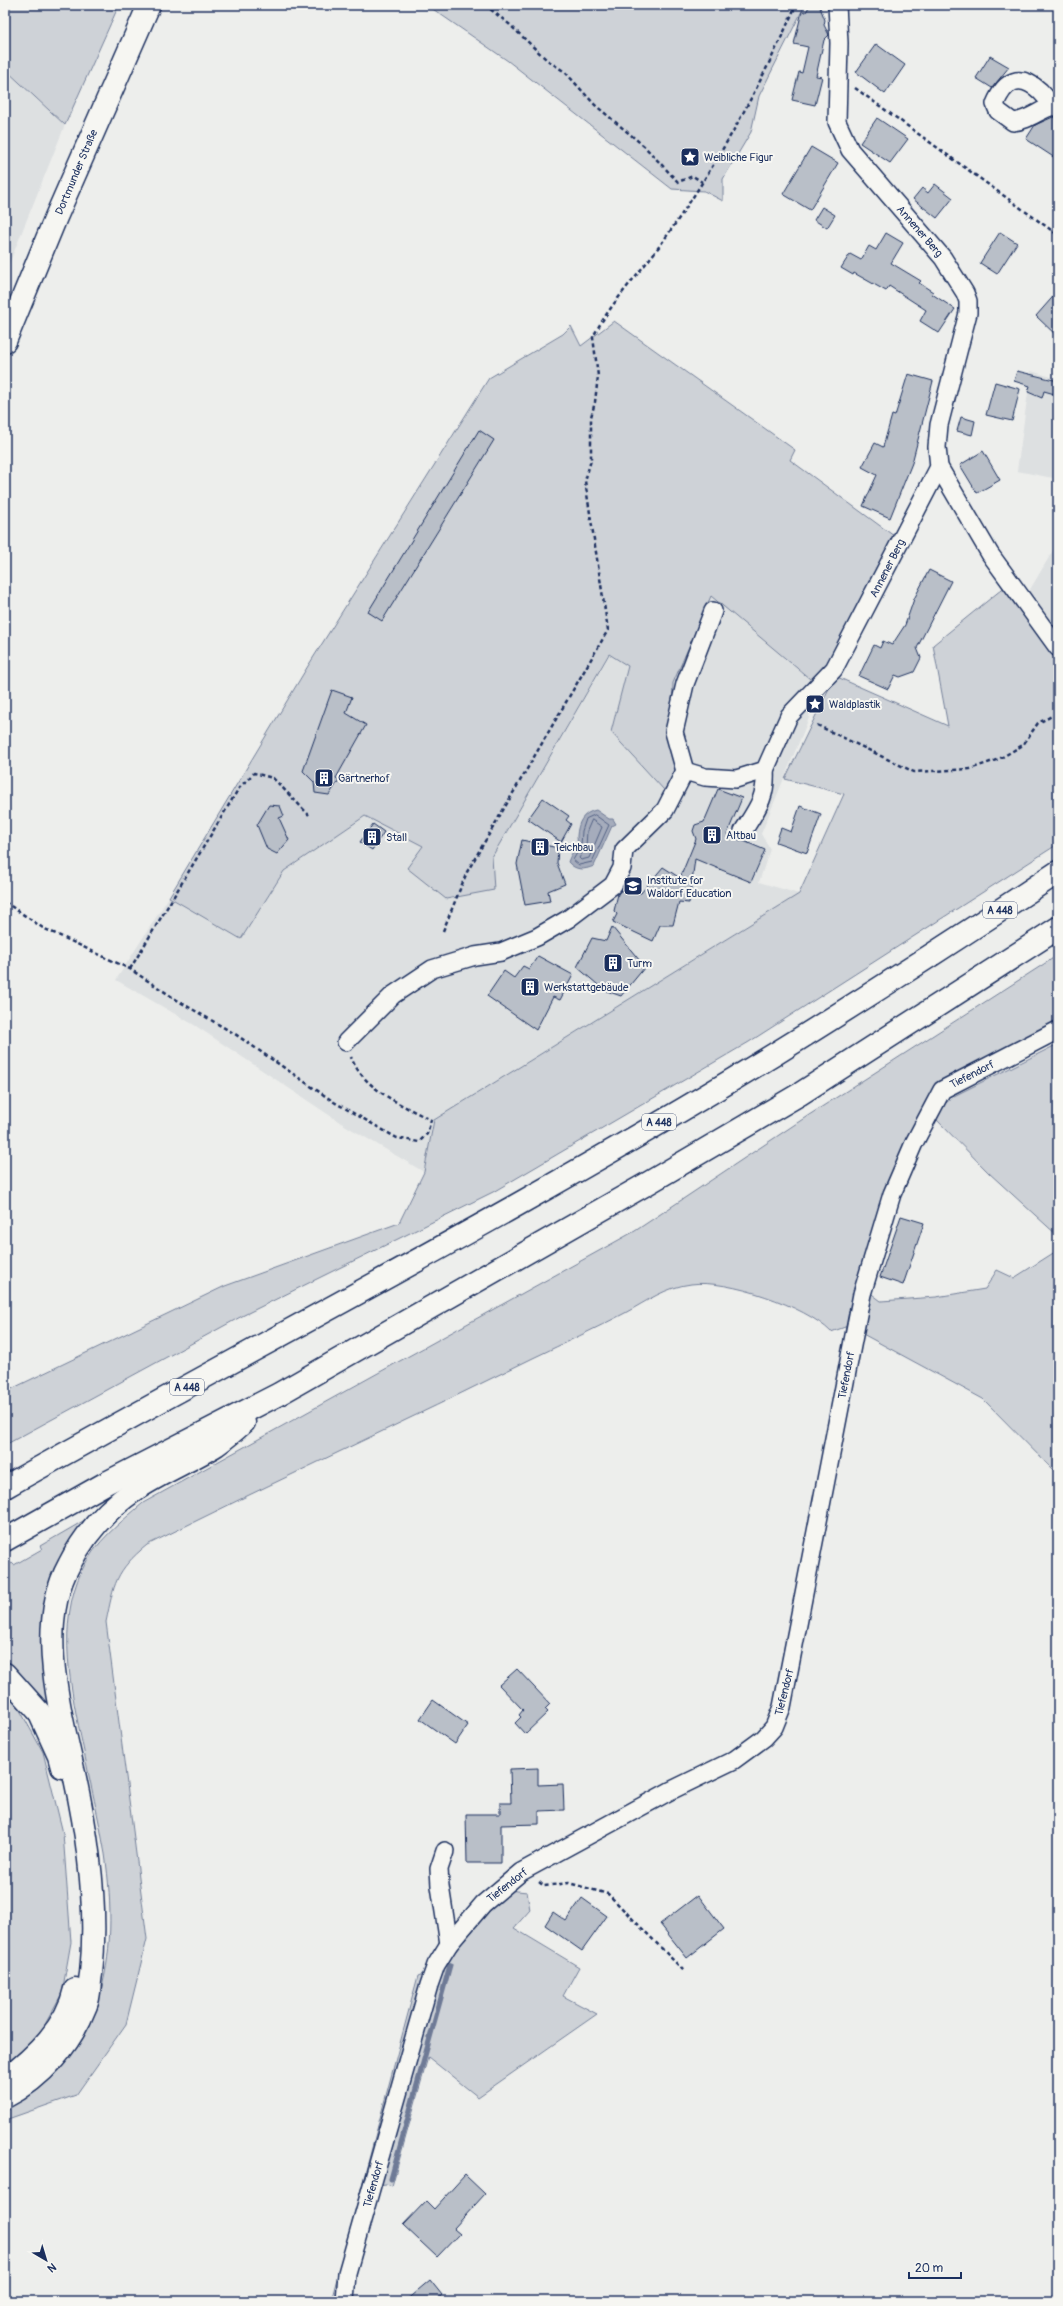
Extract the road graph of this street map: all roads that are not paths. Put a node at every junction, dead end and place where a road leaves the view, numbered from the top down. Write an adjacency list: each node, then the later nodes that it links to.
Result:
1 (149, 5): 3 (main road, Dortmunder Straße)
2 (838, 5): 4 (street, Annener Berg)
3 (5, 341)
4 (939, 467): 6 (street, Annener Berg); 7 (street, Annener Berg)
5 (713, 610): 8 (street)
6 (1058, 648)
7 (766, 770): 8 (street); 9 (street)
8 (685, 771): 13 (street)
9 (743, 831)
10 (1058, 872): 15 (main road, A 448)
11 (1058, 928): 14 (main road)
12 (1058, 1030): 19 (street, Tiefendorf)
13 (346, 1042)
14 (279, 1394): 16 (main road); 21 (main road)
15 (5, 1487)
16 (5, 1540)
17 (5, 1674): 20 (main road)
18 (445, 1851): 19 (street)
19 (449, 1944): 22 (street, Tiefendorf)
20 (5, 2080)
21 (5, 2096)
22 (345, 2301)

